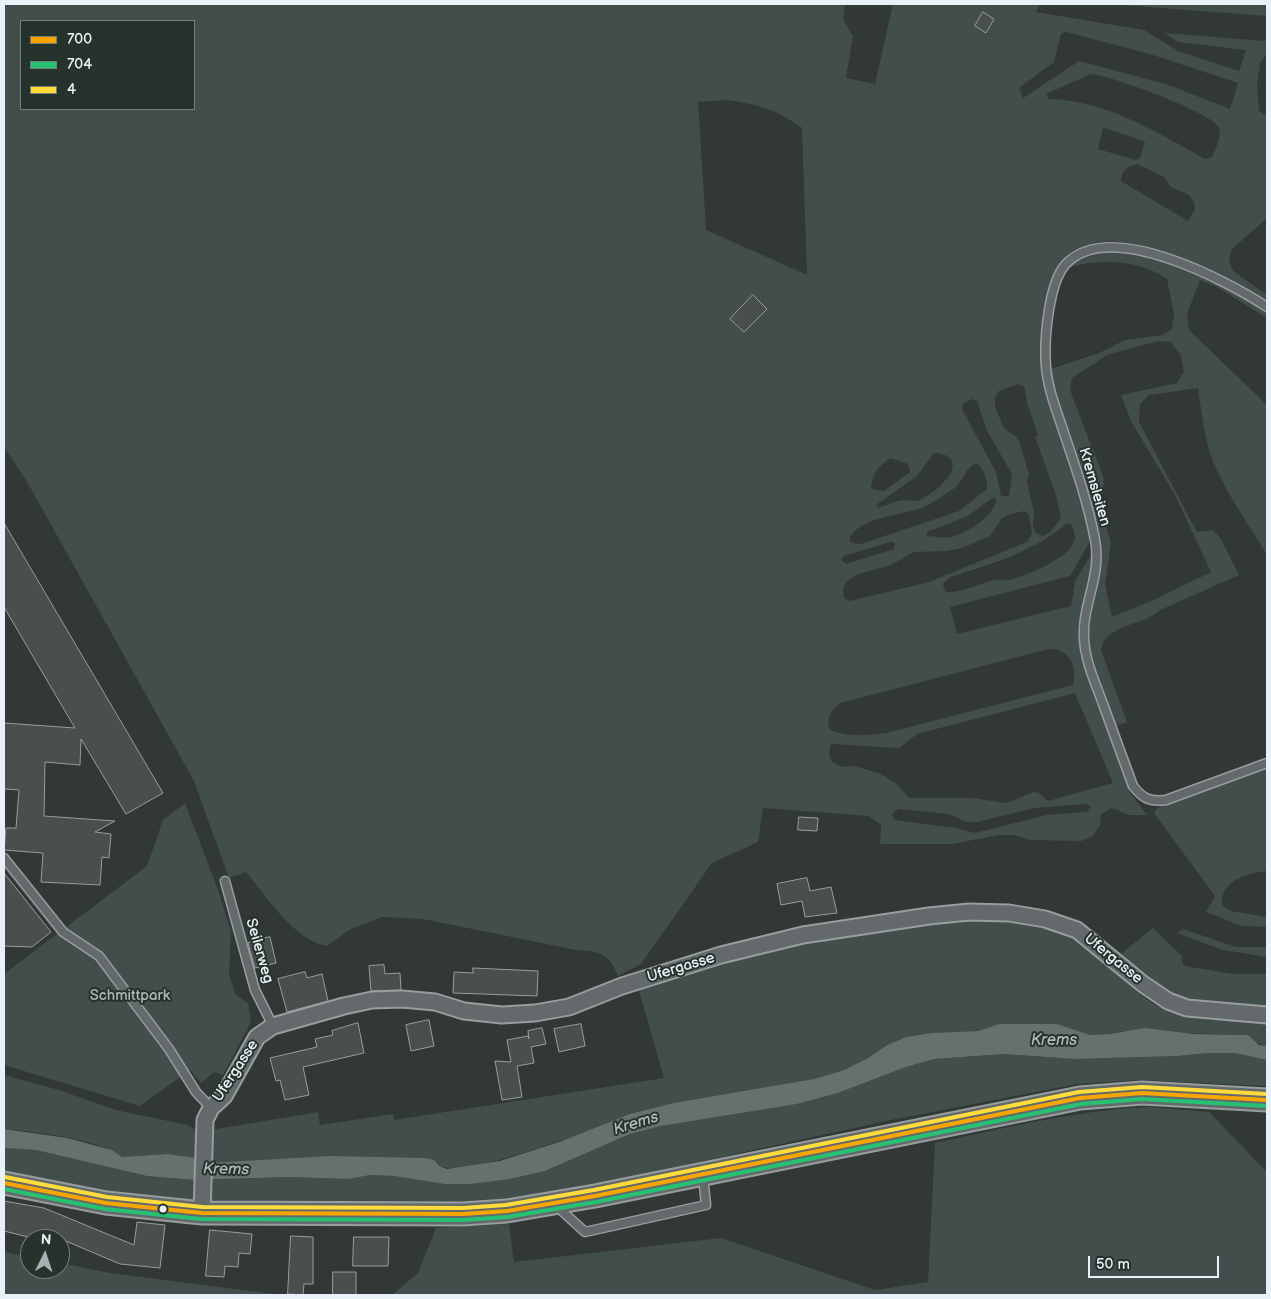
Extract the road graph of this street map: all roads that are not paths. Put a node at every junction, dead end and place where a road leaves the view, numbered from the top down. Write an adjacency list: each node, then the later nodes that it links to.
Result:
1 (1267, 307): 2 (lane, Kremsleiten)
2 (1267, 763)
3 (4, 858): 8 (lane)
4 (225, 880): 6 (lane, Seilerweg)
5 (1267, 1015): 6 (street, Ufergasse)
6 (273, 1026): 8 (street, Ufergasse)
7 (1267, 1100): 9 (main road)
8 (211, 1108): 12 (street, Ufergasse)
9 (703, 1173): 11 (main road); 11 (lane)
10 (4, 1183): 12 (main road)
11 (558, 1203): 12 (main road)
12 (202, 1208)

